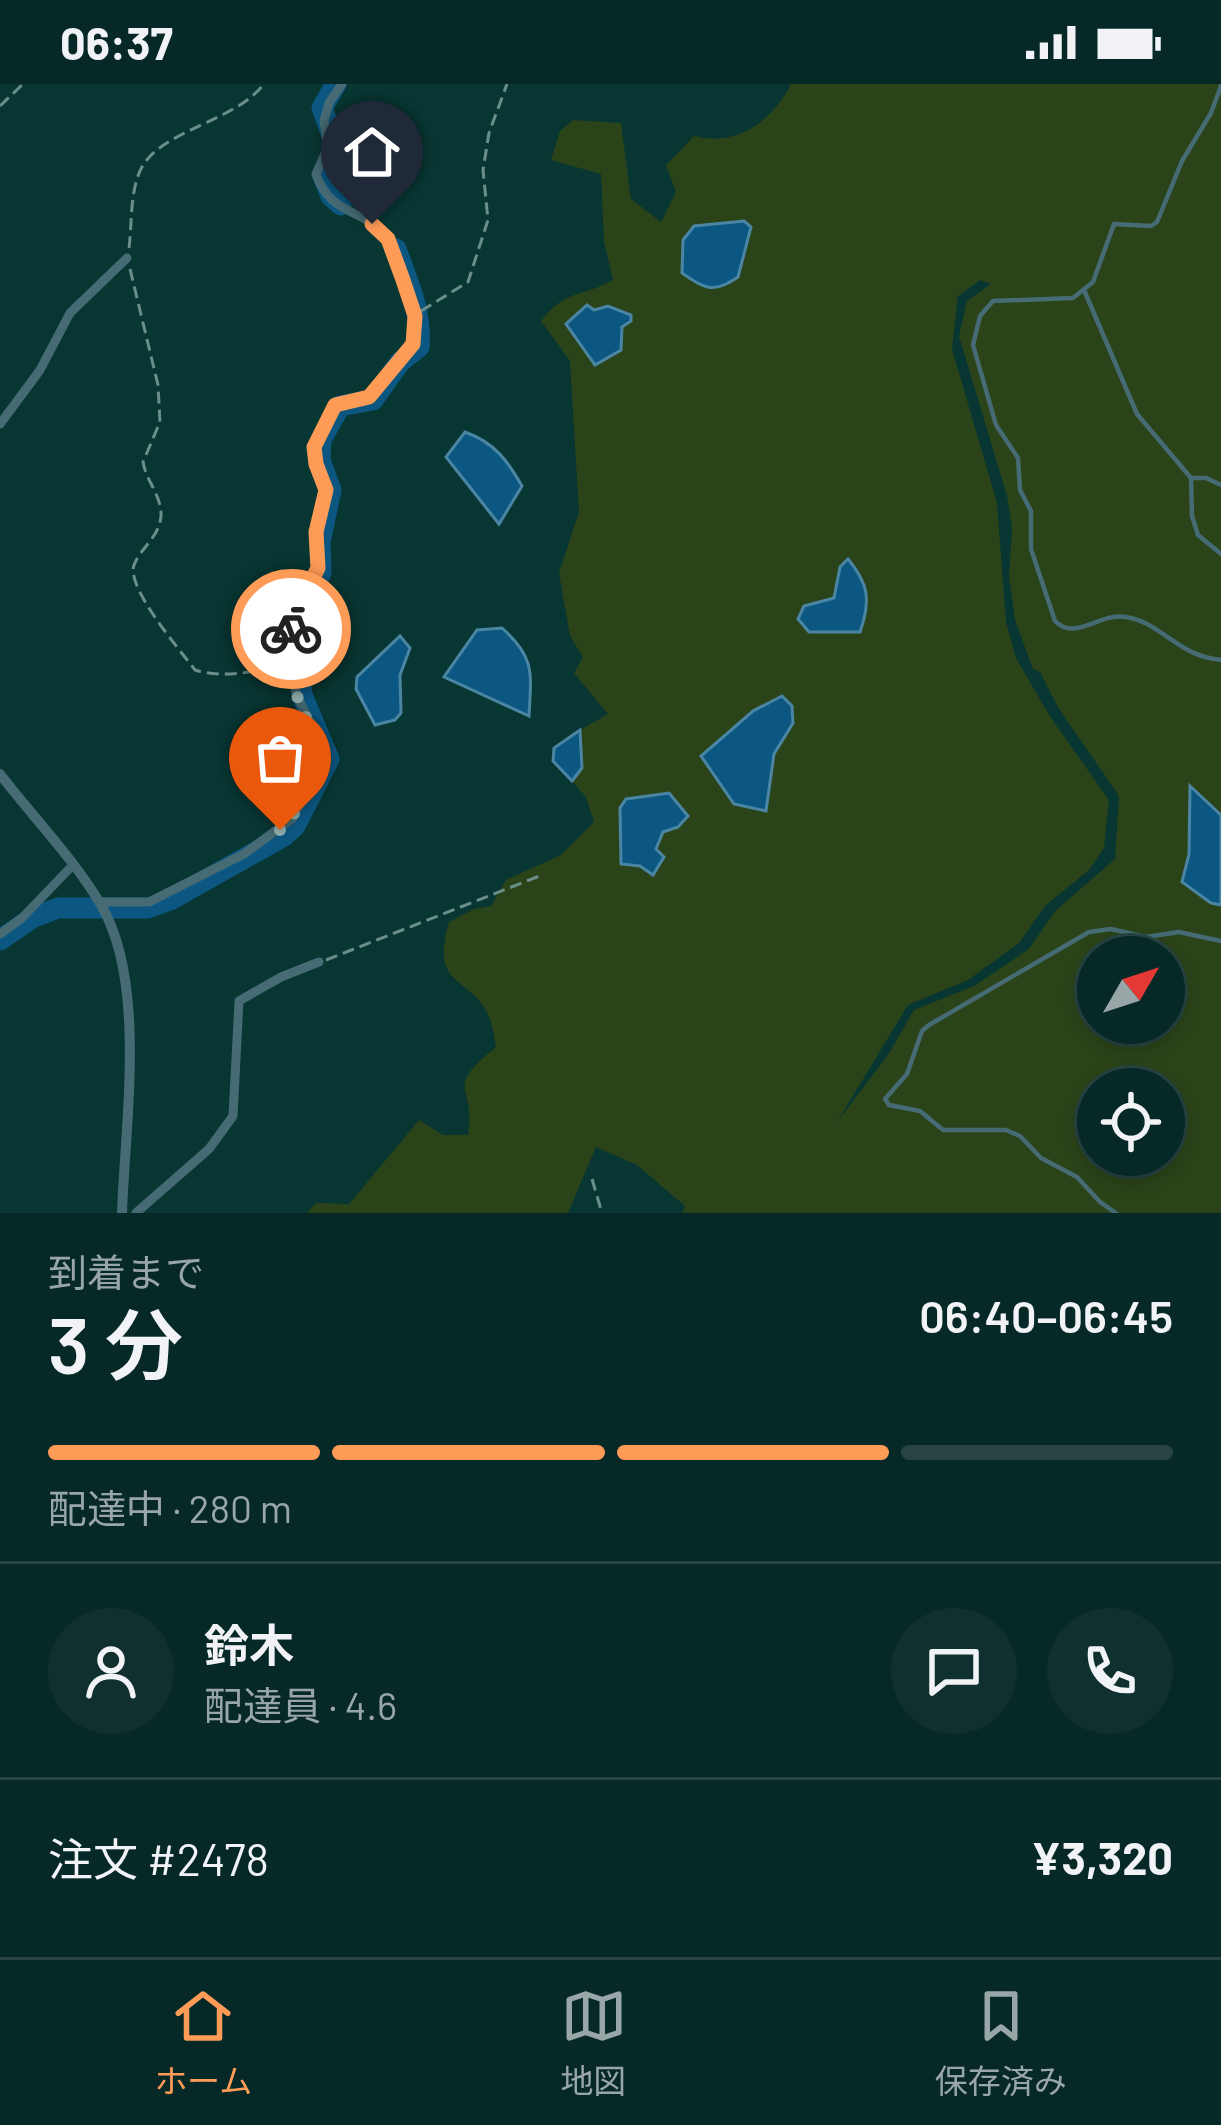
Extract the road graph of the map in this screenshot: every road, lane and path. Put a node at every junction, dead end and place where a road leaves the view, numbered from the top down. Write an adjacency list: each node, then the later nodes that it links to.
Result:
1 (23, 84): 6 (path)
2 (264, 84): 7 (path)
3 (342, 84): 15 (street)
4 (507, 84): 9 (path)
5 (1221, 86): 8 (lane)
6 (0, 106)
7 (127, 258): 10 (street); 15 (path)
8 (1083, 288): 11 (lane); 14 (lane)
9 (427, 308)
10 (0, 424)
11 (1191, 478): 12 (lane); 13 (lane)
12 (1221, 484)
13 (1221, 554)
14 (1221, 660)
15 (289, 661): 19 (street)
16 (0, 774): 17 (street)
17 (71, 867): 19 (street); 20 (street)
18 (542, 875): 22 (path)
19 (100, 902): 24 (street)
20 (0, 934)
21 (1221, 940): 27 (lane)
22 (319, 962): 25 (street)
23 (592, 1179): 26 (path)
24 (122, 1213)
25 (136, 1213)
26 (602, 1213)
27 (1116, 1213)

